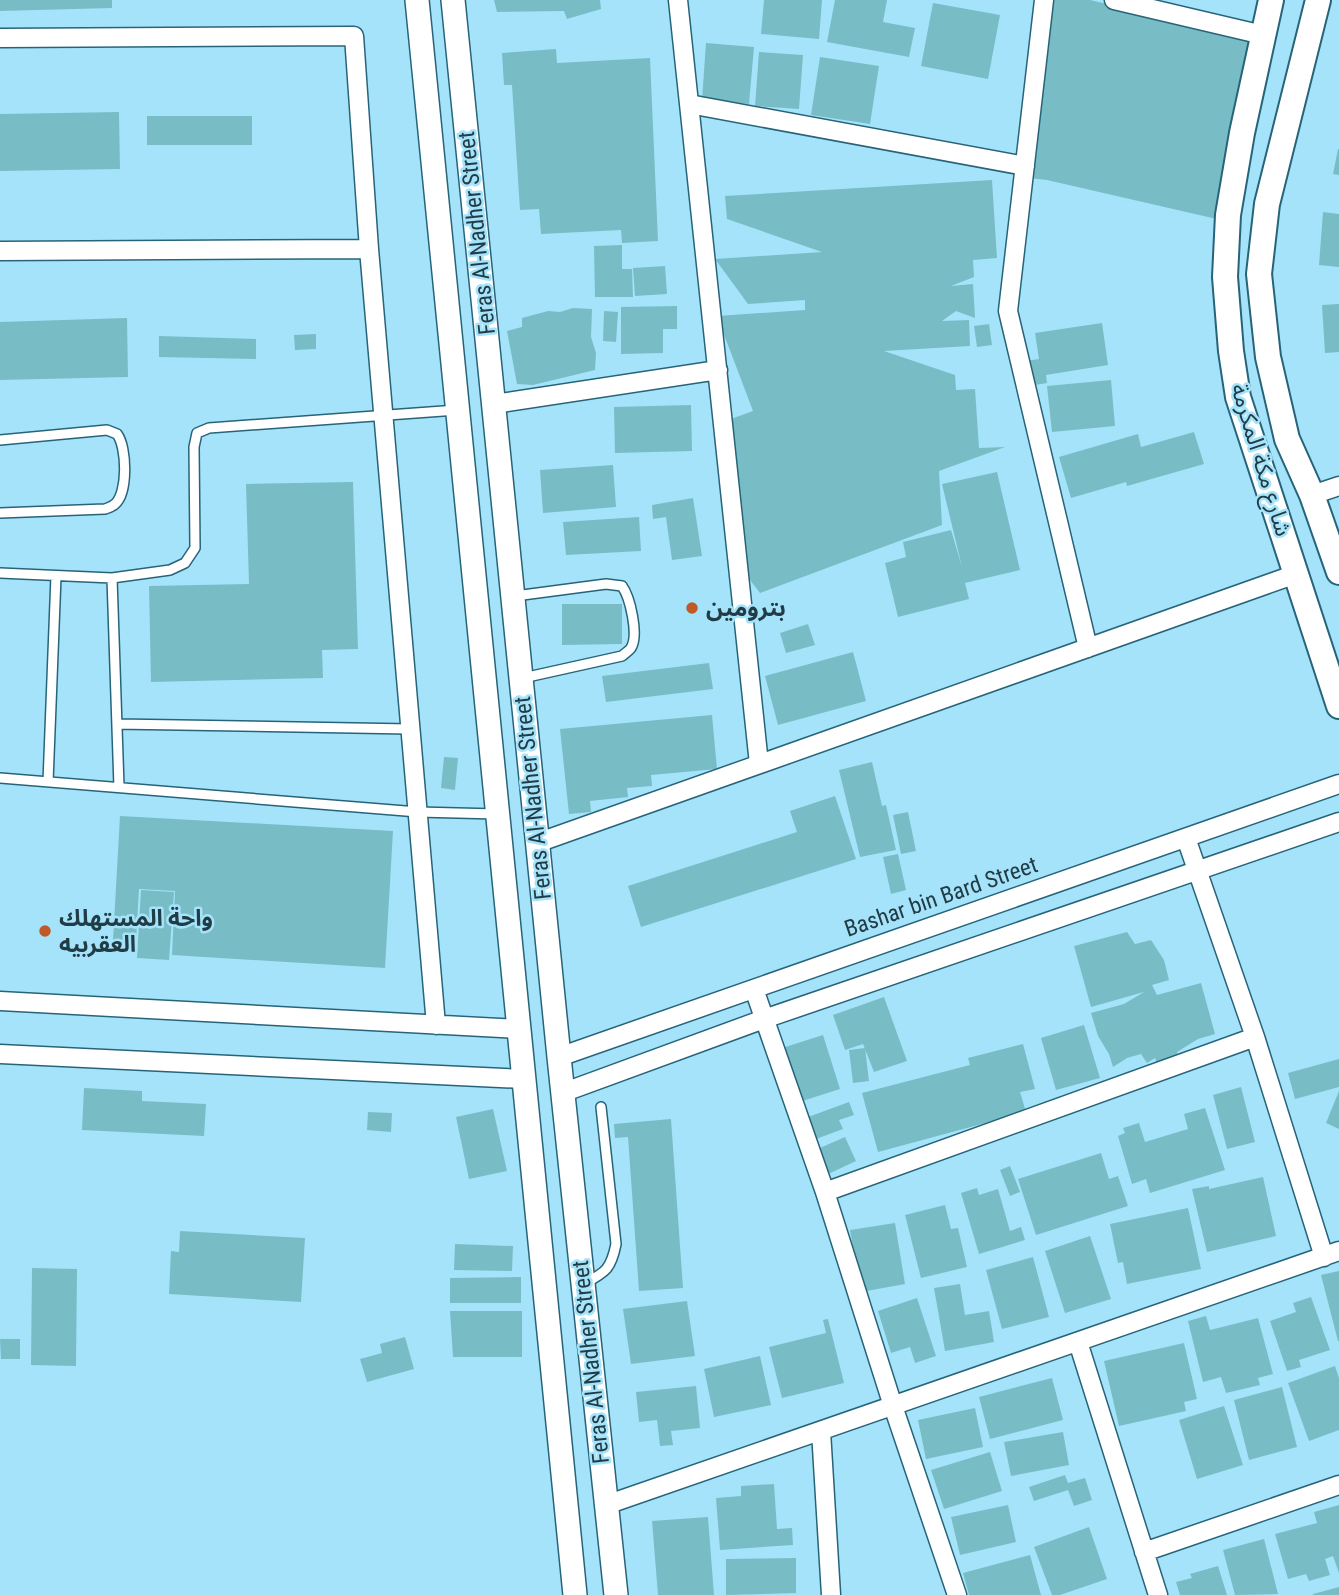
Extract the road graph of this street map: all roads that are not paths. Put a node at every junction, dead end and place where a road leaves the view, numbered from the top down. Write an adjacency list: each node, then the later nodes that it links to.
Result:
1 (417, 0): 16 (street, Feras Al-Nadher Street)
2 (453, 0): 15 (street, Feras Al-Nadher Street)
3 (678, 0): 10 (street)
4 (1044, 0): 11 (street)
5 (1114, 0): 8 (street)
6 (1271, 0): 8 (main road, شارع مكة المكرمة)
7 (1318, 0): 20 (main road, شارع مكة المكرمة)
8 (1263, 36): 24 (main road, شارع مكة المكرمة)
9 (0, 38): 12 (street)
10 (689, 104): 11 (street); 14 (street)
11 (1025, 166): 28 (street)
12 (369, 249): 13 (street); 17 (street)
13 (0, 251)
14 (718, 370): 15 (street); 33 (street)
15 (494, 404): 27 (street, Feras Al-Nadher Street)
16 (457, 410): 17 (lane); 39 (street, Feras Al-Nadher Street)
17 (383, 416): 26 (lane); 32 (street)
18 (0, 440): 21 (lane)
19 (1339, 486): 20 (street)
20 (1312, 495): 22 (main road, شارع مكة المكرمة)
21 (0, 513)
22 (1339, 572)
23 (0, 573): 25 (lane)
24 (1296, 574): 28 (street); 30 (main road, شارع مكة المكرمة)
25 (56, 576): 26 (lane); 35 (lane)
26 (113, 578): 31 (lane)
27 (513, 597): 29 (street, Feras Al-Nadher Street); 29 (lane)
28 (1088, 648): 33 (street)
29 (521, 678): 42 (street, Feras Al-Nadher Street)
30 (1339, 706)
31 (117, 724): 32 (lane); 37 (lane)
32 (410, 729): 38 (street)
33 (759, 764): 42 (street)
34 (0, 778): 35 (lane)
35 (48, 782): 37 (lane)
36 (1339, 784): 41 (street, Bashar bin Bard Street)
37 (120, 787): 38 (lane)
38 (418, 812): 39 (lane); 47 (street)
39 (497, 814): 48 (street, Feras Al-Nadher Street)
40 (1339, 822): 43 (street)
41 (1186, 838): 43 (street); 44 (street, Bashar bin Bard Street)
42 (537, 843): 51 (street, Feras Al-Nadher Street)
43 (1197, 869): 46 (street); 49 (street)
44 (754, 989): 46 (street); 51 (street, Bashar bin Bard Street)
45 (0, 1002): 47 (street)
46 (764, 1019): 53 (street); 55 (street)
47 (436, 1025): 48 (street)
48 (518, 1029): 52 (street, Feras Al-Nadher Street)
49 (1255, 1037): 55 (street); 56 (street)
50 (0, 1054): 52 (street)
51 (559, 1057): 53 (street, Feras Al-Nadher Street)
52 (523, 1079): 64 (street, Feras Al-Nadher Street)
53 (562, 1093): 57 (street, Feras Al-Nadher Street)
54 (601, 1107): 57 (lane)
55 (825, 1192): 59 (street)
56 (1332, 1254): 58 (street)
57 (583, 1284): 62 (street, Feras Al-Nadher Street)
58 (1078, 1342): 59 (street); 63 (street)
59 (893, 1406): 60 (street); 67 (street)
60 (821, 1431): 62 (street); 66 (street)
61 (1339, 1485): 63 (street)
62 (606, 1505): 65 (street, Feras Al-Nadher Street)
63 (1144, 1552): 68 (street)
64 (575, 1595)
65 (616, 1595)
66 (831, 1595)
67 (957, 1595)
68 (1158, 1595)

